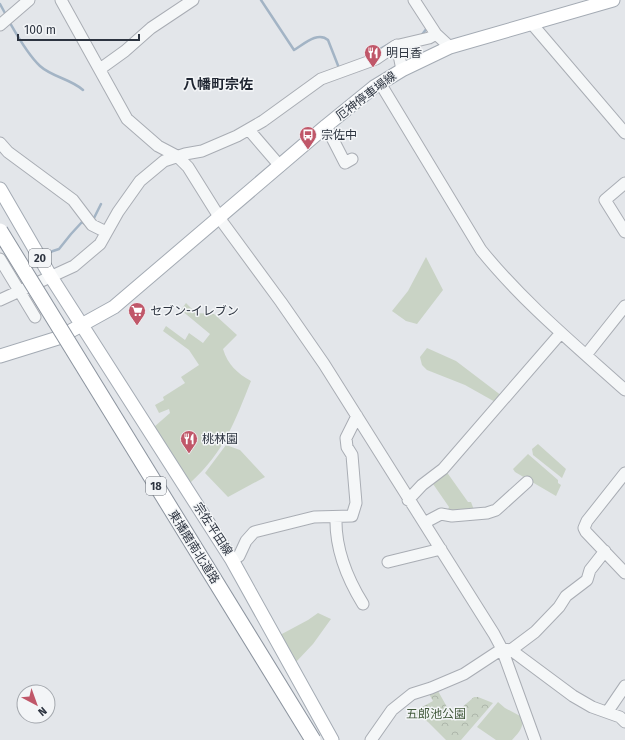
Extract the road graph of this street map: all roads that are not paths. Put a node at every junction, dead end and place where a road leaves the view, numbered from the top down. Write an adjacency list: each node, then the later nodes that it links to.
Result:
1 (29, 0): 8 (street)
2 (61, 0): 12 (street)
3 (193, 0): 12 (street)
4 (414, 0): 9 (street)
5 (613, 0): 6 (main road, 厄神停車場線)
6 (594, 3): 7 (main road, 厄神停車場線)
7 (532, 24): 11 (main road, 厄神停車場線); 16 (street)
8 (0, 26)
9 (436, 34): 10 (street); 11 (street)
10 (397, 45): 13 (street); 17 (street)
11 (450, 47): 13 (main road, 厄神停車場線)
12 (100, 69): 19 (street)
13 (402, 70): 14 (main road, 厄神停車場線)
14 (380, 83): 15 (main road, 厄神停車場線); 36 (street)
15 (326, 126): 20 (street); 21 (main road, 厄神停車場線)
16 (624, 129)
17 (248, 130): 19 (street); 21 (street)
18 (0, 143): 26 (street)
19 (177, 156): 24 (street); 26 (street)
20 (352, 159)
21 (280, 166): 24 (main road, 厄神停車場線)
22 (625, 183): 27 (street)
23 (0, 190): 30 (main road, 20)
24 (220, 218): 35 (main road, 厄神停車場線); 40 (street)
25 (0, 231): 58 (highway, 東播磨南北道路 / 18, bridge)
26 (106, 232): 30 (street)
27 (625, 232)
28 (0, 244): 57 (highway, 東播磨南北道路 / 18)
29 (0, 259): 31 (street)
30 (51, 277): 31 (street); 35 (main road, 20)
31 (20, 292): 32 (street); 34 (street)
32 (0, 300)
33 (625, 306): 37 (street)
34 (36, 317)
35 (83, 325): 38 (main road, 厄神停車場線); 48 (main road, 宗佐平田線)
36 (560, 334): 37 (street); 43 (street)
37 (586, 355): 39 (street)
38 (0, 356)
39 (625, 390)
40 (357, 416): 43 (street); 44 (street)
41 (625, 473): 47 (street)
42 (527, 482): 45 (street)
43 (408, 500): 45 (street)
44 (336, 517): 48 (street); 51 (street)
45 (424, 523): 46 (street)
46 (441, 549): 49 (street); 52 (street)
47 (605, 551): 50 (street); 52 (street)
48 (232, 560): 59 (main road, 宗佐平田線)
49 (388, 562)
50 (625, 573)
51 (363, 604)
52 (507, 649): 54 (street); 56 (street); 60 (street)
53 (625, 686): 54 (street)
54 (608, 711): 55 (street)
55 (625, 722)
56 (533, 739)
57 (306, 740)
58 (313, 740)
59 (332, 740)
60 (371, 740)

